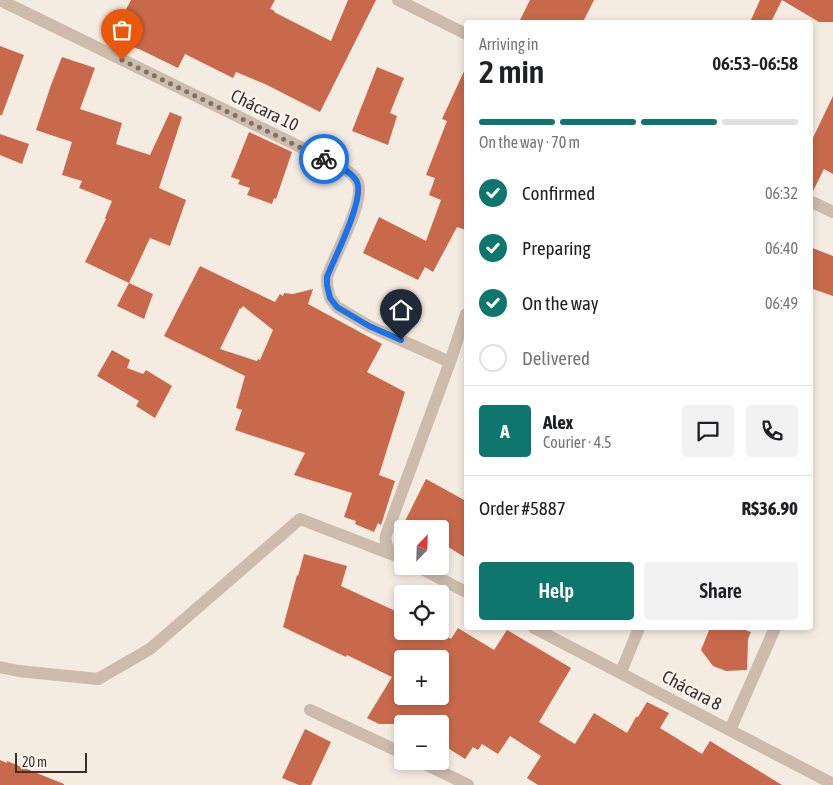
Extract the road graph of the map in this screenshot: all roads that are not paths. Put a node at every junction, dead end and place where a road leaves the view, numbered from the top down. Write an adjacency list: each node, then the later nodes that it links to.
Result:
1 (0, 0): 7 (street, Chácara 10)
2 (398, 0): 3 (street)
3 (464, 33)
4 (813, 202): 5 (street)
5 (833, 212)
6 (464, 320): 7 (street)
7 (450, 362): 8 (street)
8 (394, 554)
9 (394, 556): 15 (street)
10 (433, 575): 11 (street)
11 (464, 591)
12 (538, 630): 16 (street, Chácara 8)
13 (638, 630): 16 (street)
14 (775, 630): 18 (street)
15 (0, 667)
16 (621, 672): 18 (street, Chácara 8)
17 (310, 710): 19 (street)
18 (730, 730): 21 (street, Chácara 8)
19 (394, 749)
20 (438, 770): 22 (street)
21 (833, 784)
22 (468, 785)

